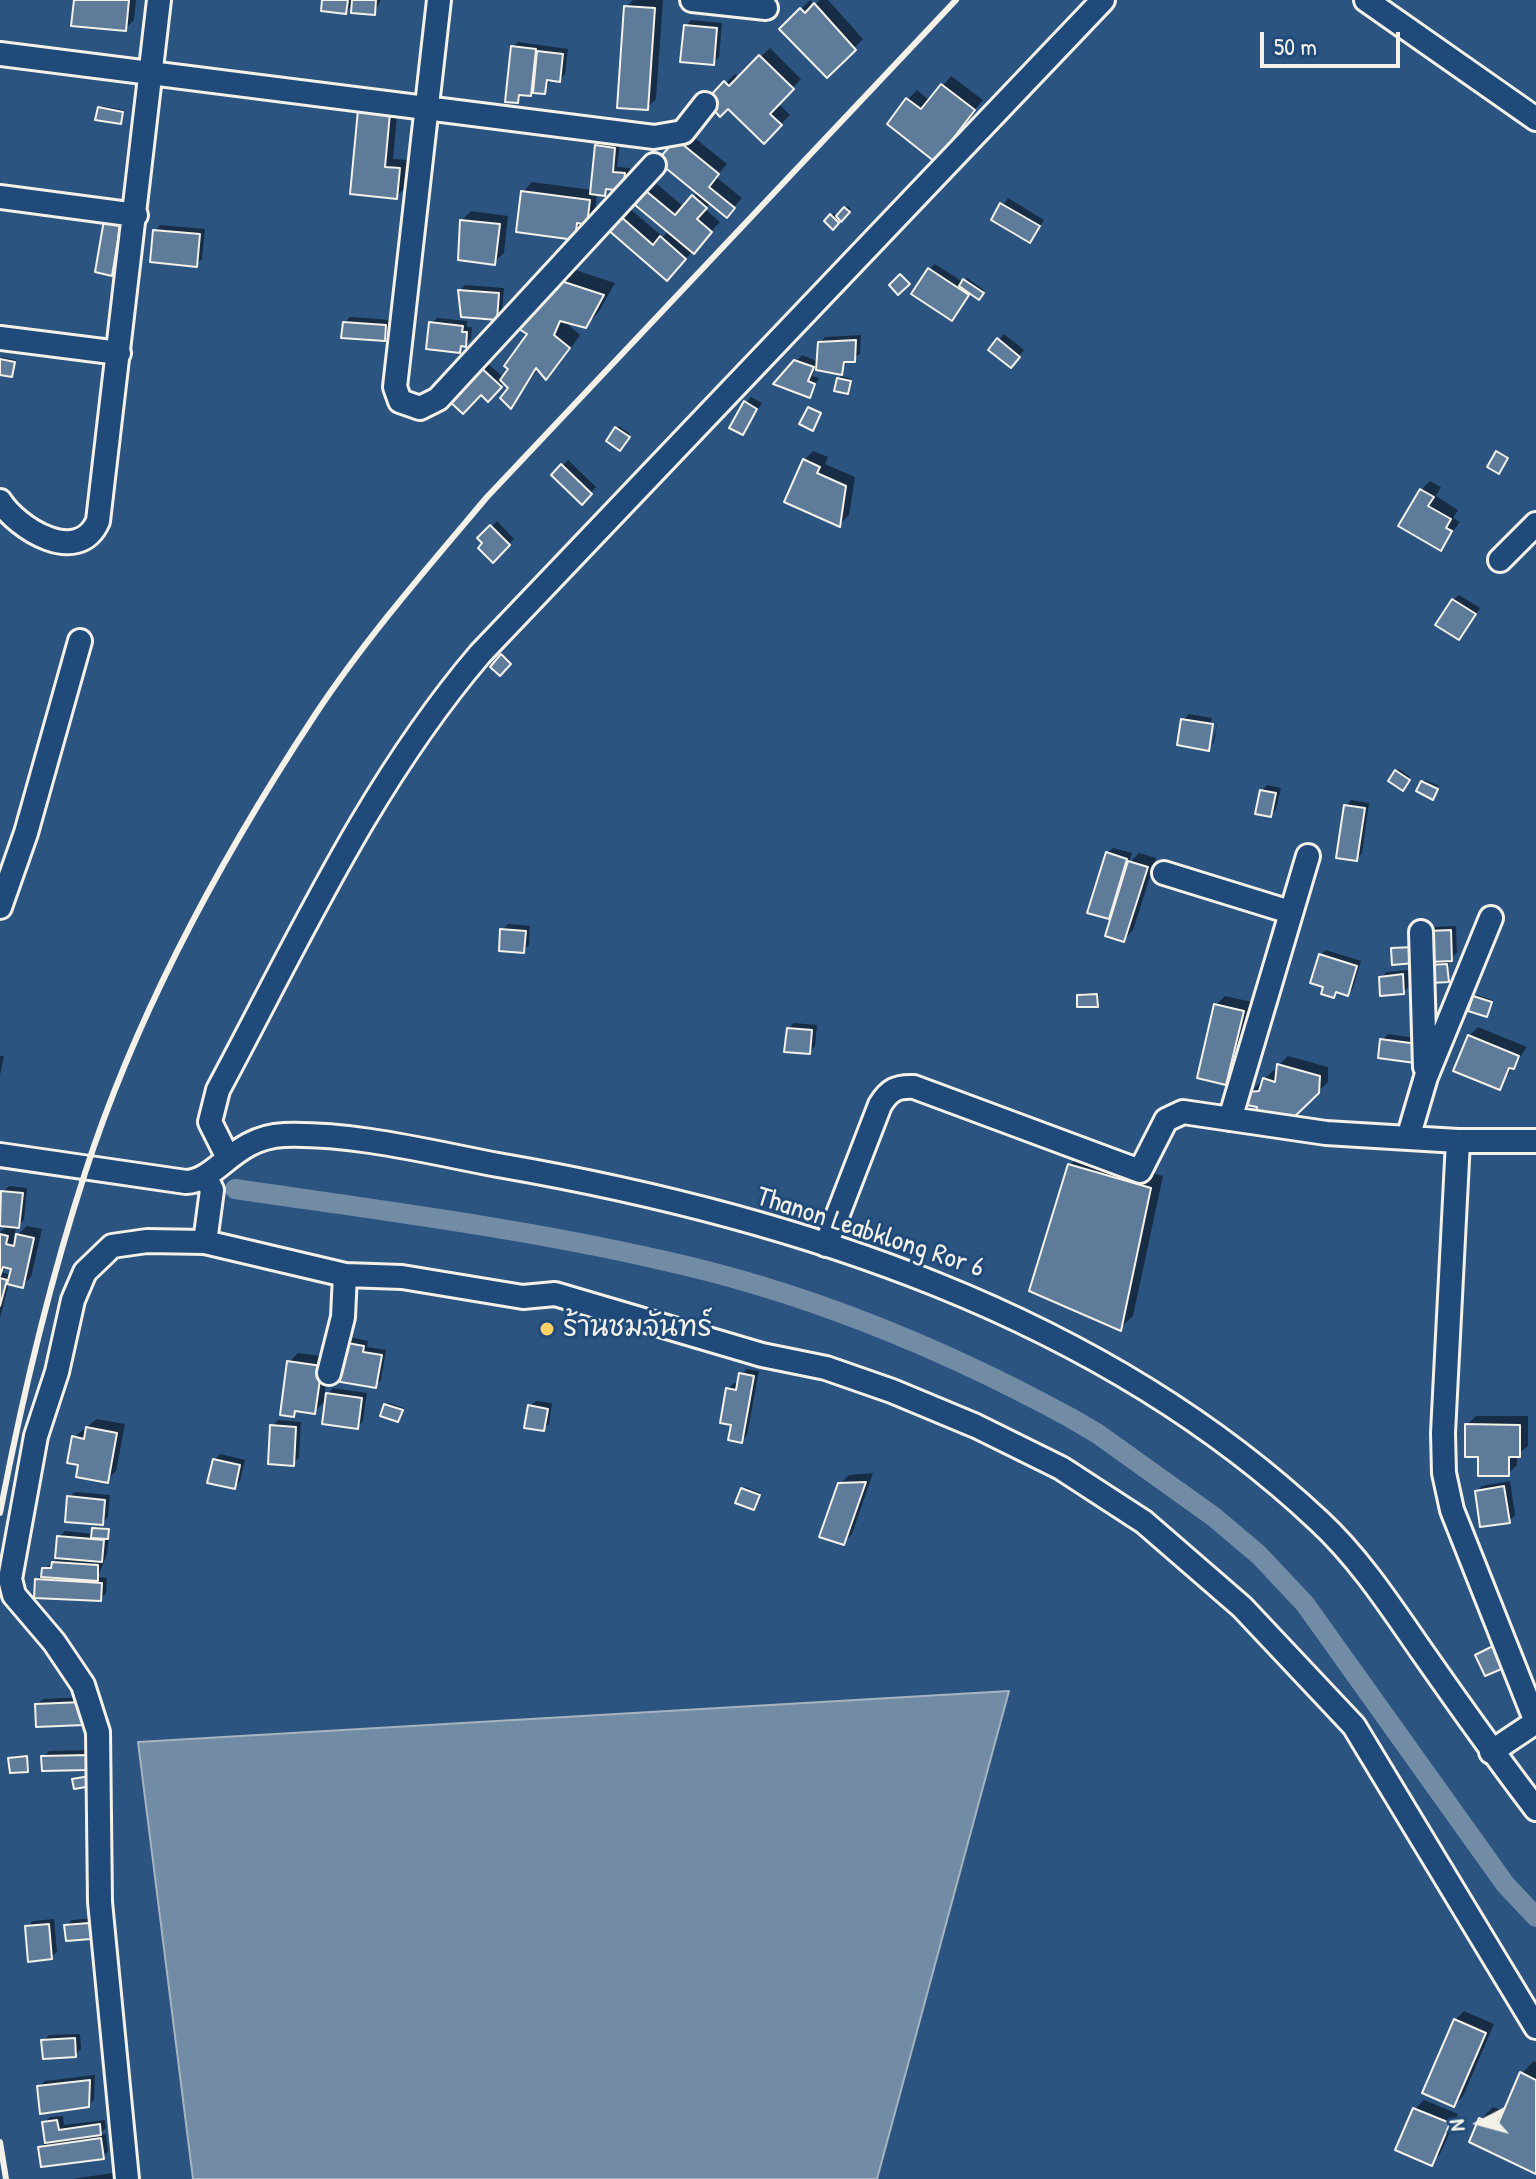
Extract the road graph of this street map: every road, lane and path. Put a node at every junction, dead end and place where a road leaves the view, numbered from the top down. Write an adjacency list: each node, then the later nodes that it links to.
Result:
1 (159, 0): 9 (street)
2 (439, 0): 11 (street)
3 (692, 0): 6 (street)
4 (1103, 0): 34 (street)
5 (1366, 0): 12 (street)
6 (720, 2): 7 (street)
7 (766, 8)
8 (0, 54): 9 (street)
9 (150, 72): 11 (street); 15 (street)
10 (705, 104): 11 (street)
11 (427, 108): 13 (street)
12 (1536, 119)
13 (654, 165)
14 (0, 197): 15 (street)
15 (136, 215): 17 (street)
16 (0, 338): 17 (street)
17 (119, 353): 18 (street)
18 (0, 501)
19 (1536, 524): 20 (street)
20 (1500, 560)
21 (80, 641): 24 (street)
22 (1308, 856): 25 (street)
23 (1164, 873): 25 (street)
24 (0, 907)
25 (1290, 912): 29 (street)
26 (1491, 918): 28 (street)
27 (1421, 932): 28 (street)
28 (1426, 1077): 30 (street)
29 (1230, 1119): 30 (street); 37 (street)
30 (1408, 1138): 31 (street)
31 (1458, 1141): 32 (street); 40 (street)
32 (1536, 1141)
33 (0, 1155): 35 (street)
34 (227, 1156): 35 (street, Thanon Leabklong Ror 6); 37 (street, Thanon Leabklong Ror 6)
35 (205, 1176): 36 (street)
36 (205, 1242): 38 (street); 44 (street)
37 (826, 1245): 41 (street, Thanon Leabklong Ror 6)
38 (345, 1275): 39 (street); 43 (street)
39 (329, 1373)
40 (1536, 1722): 41 (street)
41 (1491, 1752): 42 (street, Thanon Leabklong Ror 6)
42 (1536, 1809)
43 (1536, 2027)
44 (127, 2179)

